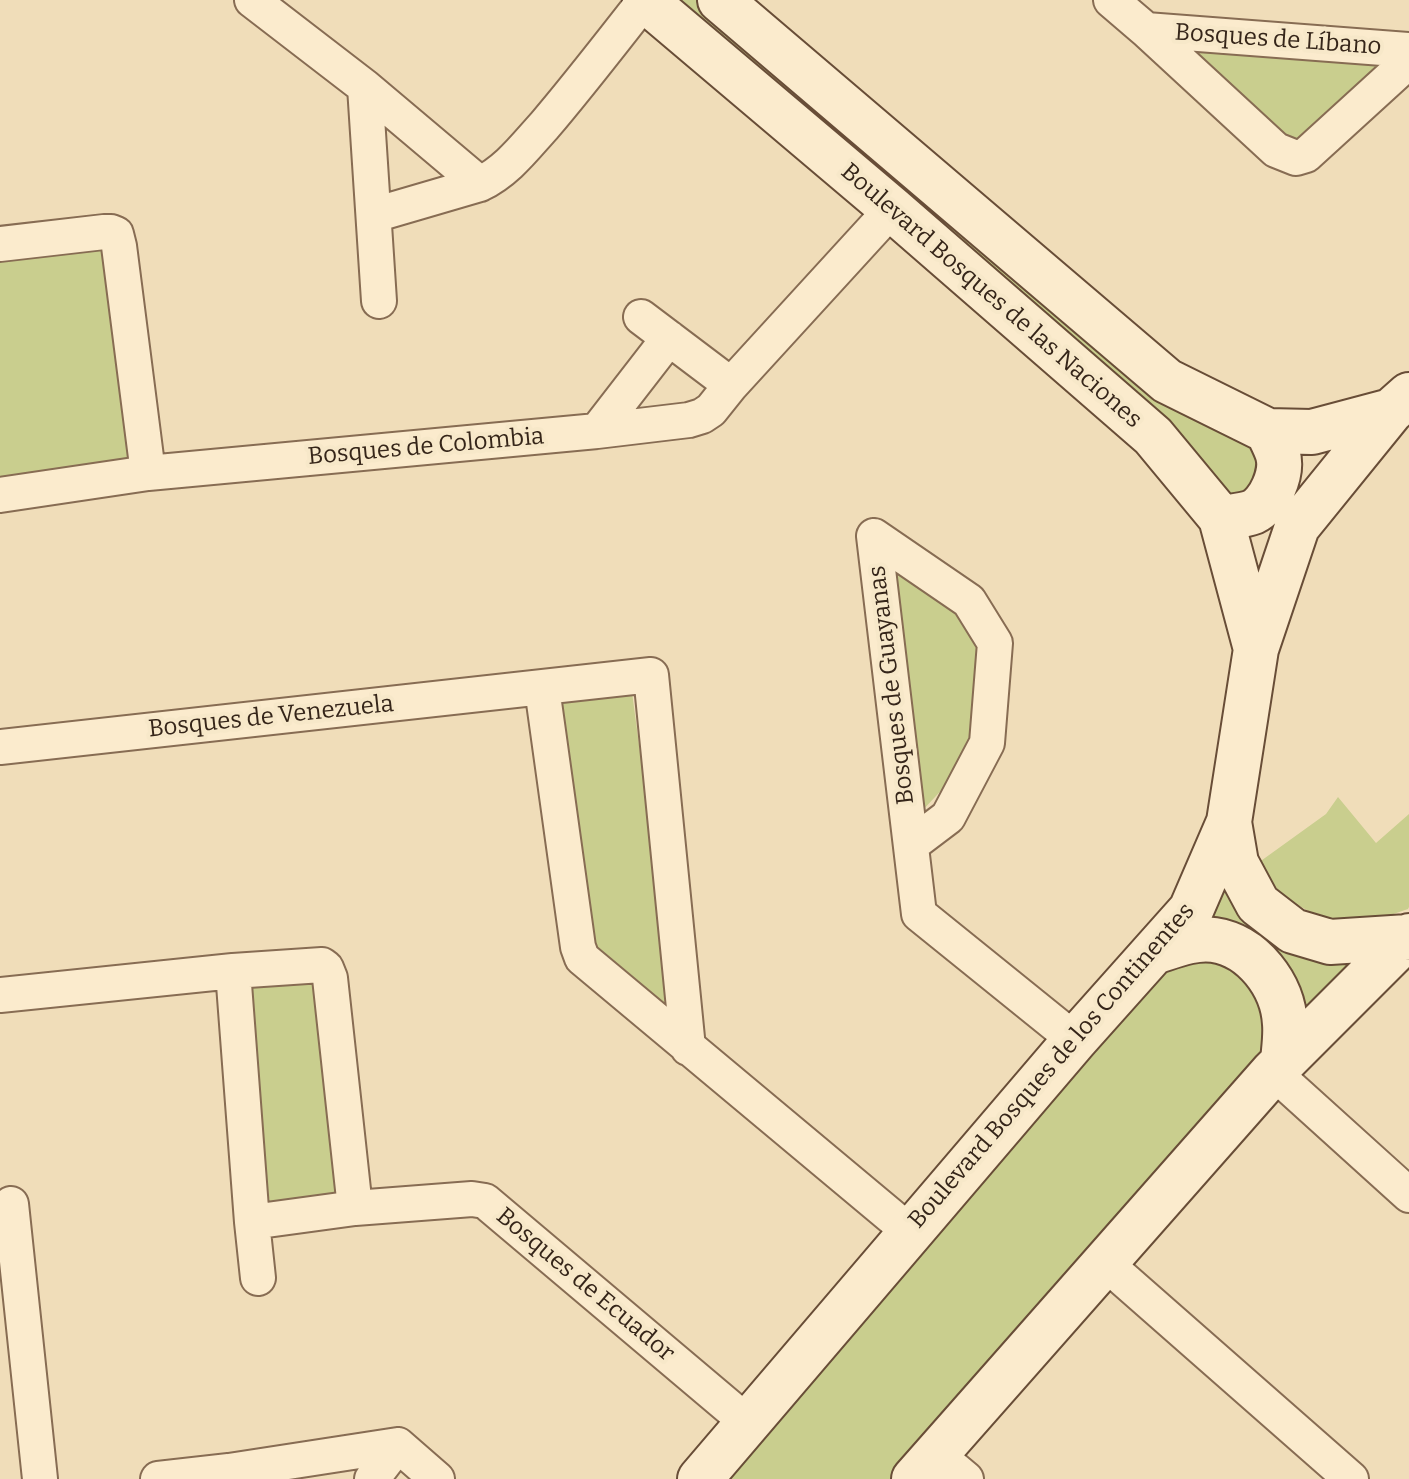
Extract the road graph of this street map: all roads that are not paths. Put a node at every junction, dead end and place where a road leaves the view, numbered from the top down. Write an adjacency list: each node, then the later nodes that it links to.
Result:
1 (252, 0): 8 (street)
2 (645, 0): 9 (street); 10 (street, Boulevard Bosques de las Naciones)
3 (720, 0): 19 (street, Boulevard Bosques de las Naciones)
4 (1111, 0): 5 (street, Bosques de Líbano)
5 (1146, 30): 6 (street, Bosques de Líbano); 7 (street, Bosques de Líbano)
6 (1409, 50)
7 (1409, 61)
8 (365, 87): 9 (street); 11 (street)
9 (480, 184): 11 (street)
10 (892, 209): 16 (street); 22 (street, Boulevard Bosques de las Naciones)
11 (374, 215): 13 (street)
12 (0, 244): 20 (street)
13 (379, 301)
14 (641, 317): 15 (street)
15 (669, 338): 16 (street); 18 (street)
16 (731, 385): 18 (street, Bosques de Colombia)
17 (1400, 403): 19 (street, Boulevard Bosques de las Naciones); 23 (street, Boulevard Bosques de los Continentes)
18 (597, 431): 20 (street, Bosques de Colombia)
19 (1268, 431): 22 (street)
20 (148, 473): 21 (street, Bosques de Colombia)
21 (0, 495)
22 (1221, 518): 23 (street, Boulevard Bosques de las Naciones)
23 (1256, 649): 26 (street, Boulevard Bosques de los Continentes)
24 (542, 688): 25 (street, Bosques de Venezuela); 33 (street); 33 (street, Bosques de Venezuela)
25 (0, 747)
26 (1229, 822): 28 (street); 29 (street, Boulevard Bosques de los Continentes)
27 (911, 845): 27 (street, Bosques de Guayanas); 32 (street, Bosques de Guayanas)
28 (1408, 936): 34 (street)
29 (1154, 952): 32 (street, Boulevard Bosques de los Continentes); 34 (street)
30 (233, 971): 31 (street); 37 (street); 38 (street)
31 (0, 995)
32 (1075, 1040): 39 (street, Boulevard Bosques de los Continentes)
33 (688, 1048): 39 (street)
34 (1278, 1067): 35 (street); 41 (street)
35 (1409, 1195)
36 (11, 1204): 40 (street)
37 (355, 1208): 38 (street, Bosques de Ecuador); 43 (street, Bosques de Ecuador)
38 (252, 1222): 42 (street)
39 (910, 1232): 43 (street, Boulevard Bosques de los Continentes)
40 (8, 1239): 47 (street)
41 (1104, 1262): 45 (street); 52 (street)
42 (258, 1278)
43 (748, 1423): 51 (street, Boulevard Bosques de los Continentes)
44 (398, 1445): 46 (street); 49 (street); 50 (street)
45 (939, 1470)
46 (233, 1475): 48 (street)
47 (40, 1479)
48 (158, 1479)
49 (372, 1479)
50 (437, 1479)
51 (700, 1479)
52 (1351, 1479)

